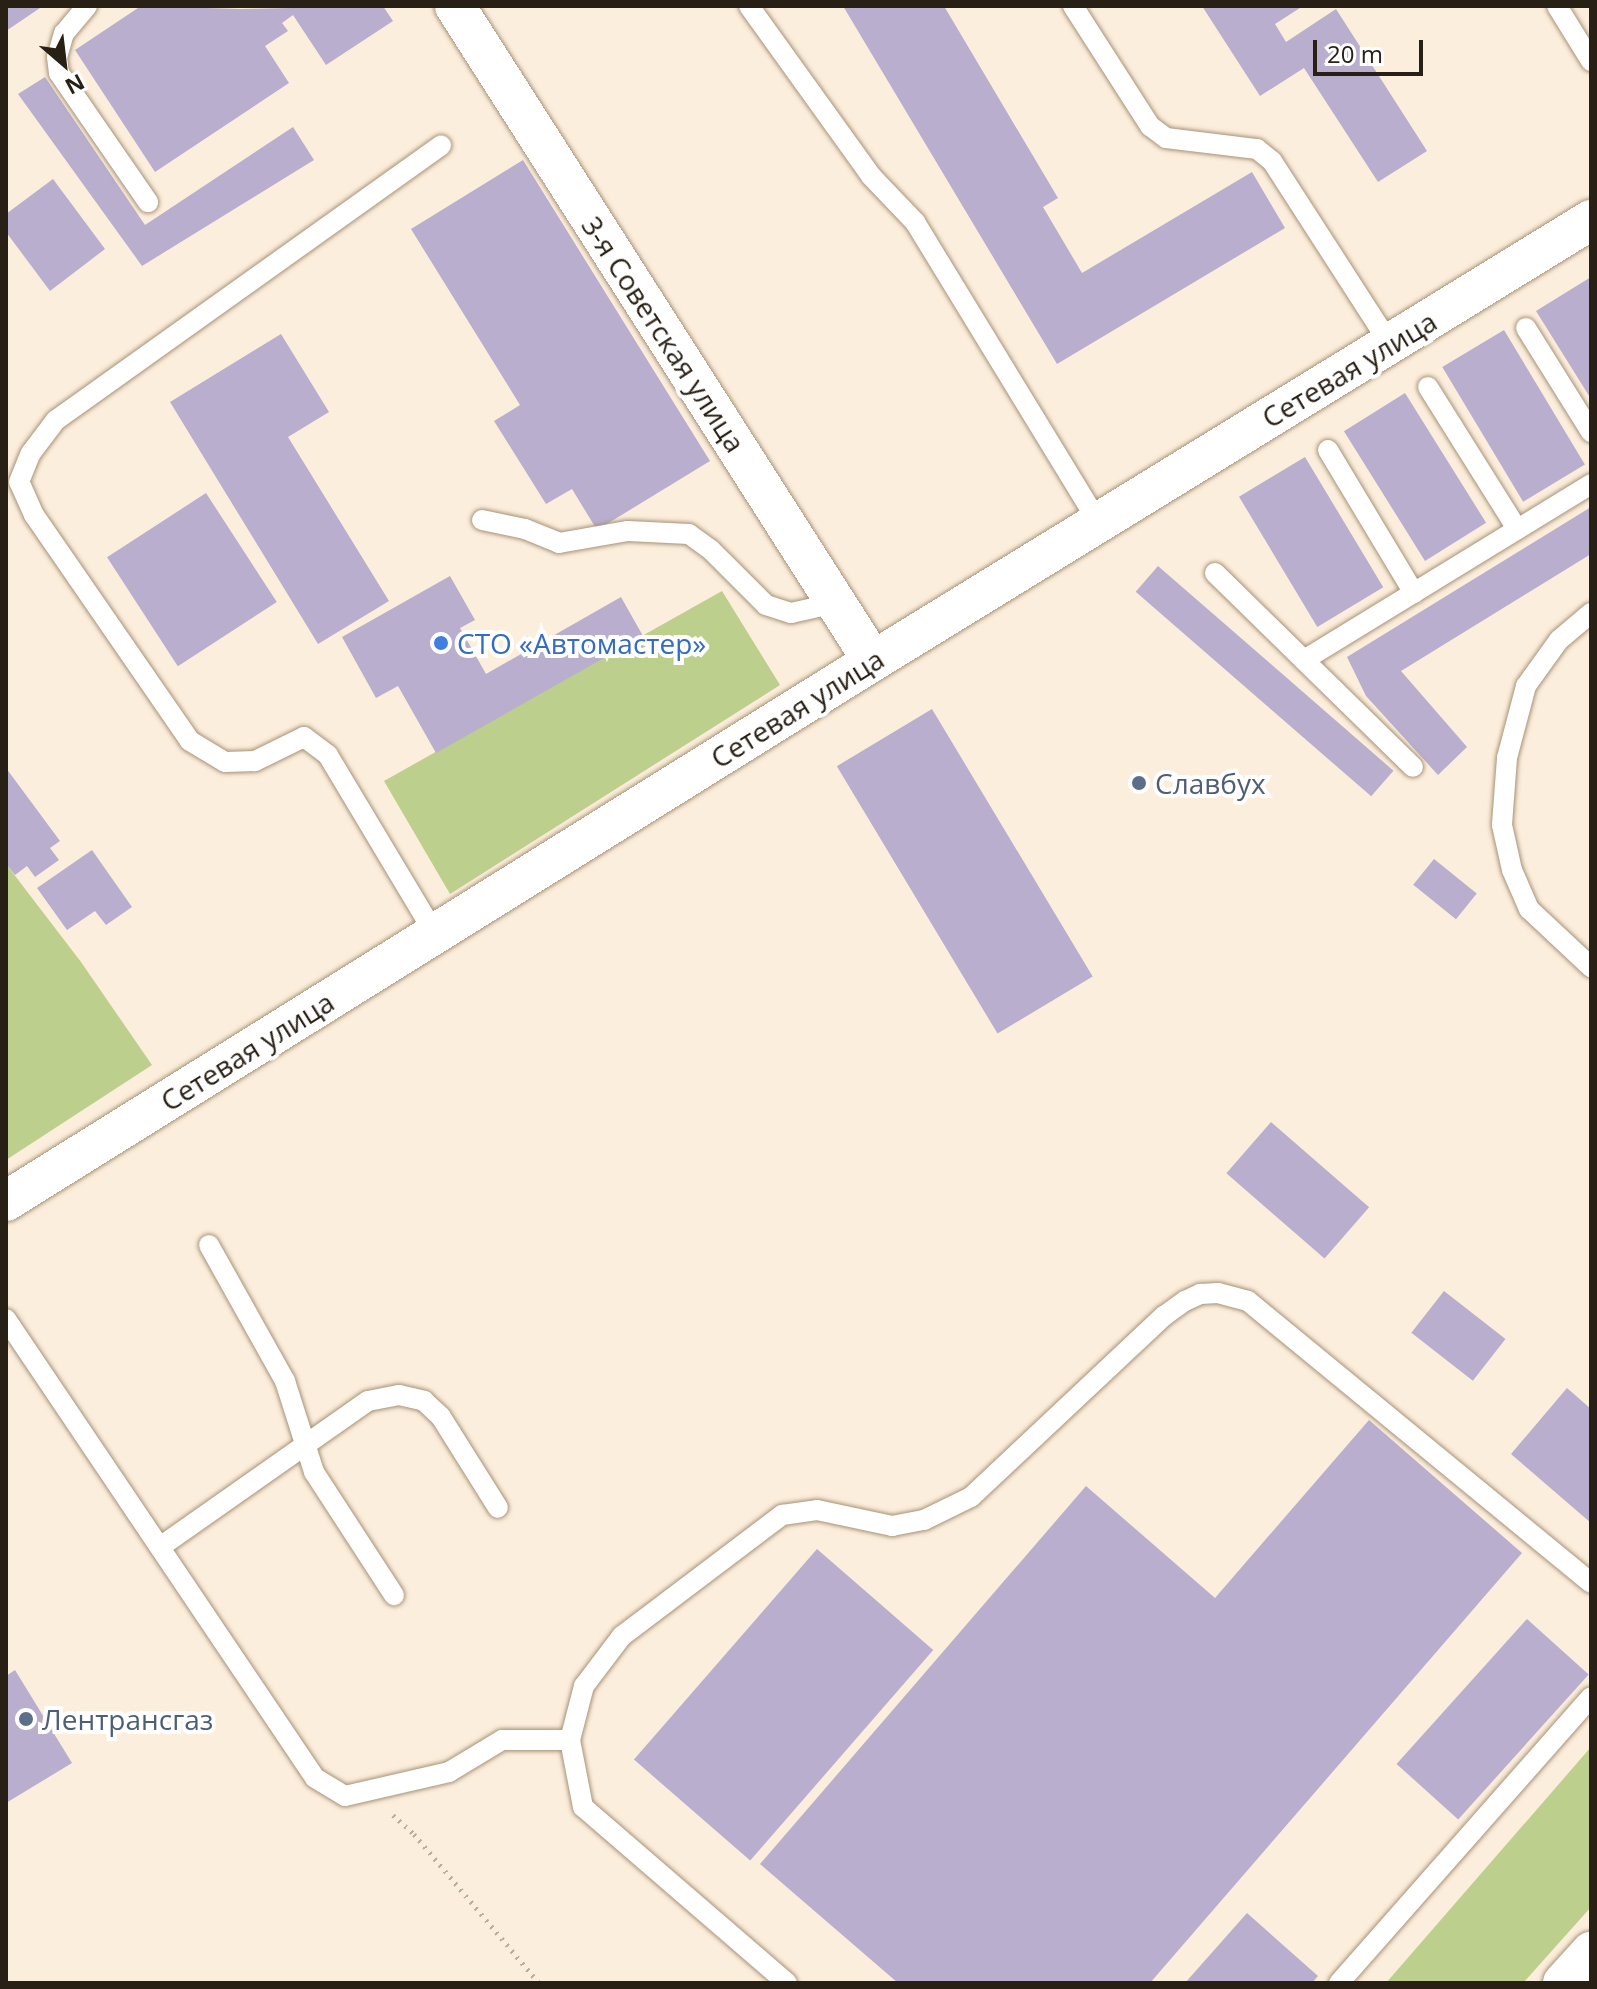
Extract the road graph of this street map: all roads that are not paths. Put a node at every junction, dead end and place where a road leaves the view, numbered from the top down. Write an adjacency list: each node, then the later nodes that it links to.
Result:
1 (87, 6): 8 (lane)
2 (455, 6): 21 (street, 3-я Советская улица)
3 (749, 6): 17 (lane)
4 (1073, 6): 11 (lane)
5 (1557, 6): 6 (lane)
6 (1591, 61)
7 (441, 145): 26 (lane)
8 (148, 202)
9 (1591, 220): 11 (street, Сетевая улица)
10 (1526, 328): 13 (lane)
11 (1390, 344): 17 (street, Сетевая улица)
12 (1428, 387): 18 (lane)
13 (1591, 432)
14 (1328, 450): 20 (lane)
15 (1591, 484): 18 (lane)
16 (482, 520): 21 (lane)
17 (1098, 522): 24 (street, Сетевая улица)
18 (1517, 529): 20 (lane)
19 (1215, 573): 23 (lane)
20 (1414, 593): 23 (lane)
21 (836, 603): 24 (street, 3-я Советская улица)
22 (1591, 613): 27 (lane)
23 (1304, 660): 25 (lane)
24 (873, 661): 26 (street, Сетевая улица)
25 (1413, 767)
26 (435, 934): 28 (street, Сетевая улица)
27 (1591, 967)
28 (6, 1201)
29 (209, 1245): 31 (lane)
30 (6, 1319): 33 (lane)
31 (306, 1445): 32 (lane); 33 (lane); 35 (lane)
32 (498, 1508)
33 (160, 1547): 37 (lane)
34 (1591, 1583): 37 (lane)
35 (394, 1595)
36 (1591, 1697): 40 (lane)
37 (570, 1740): 39 (lane)
38 (1591, 1952): 41 (street)
39 (787, 1983)
40 (1339, 1983)
41 (1563, 1983)

